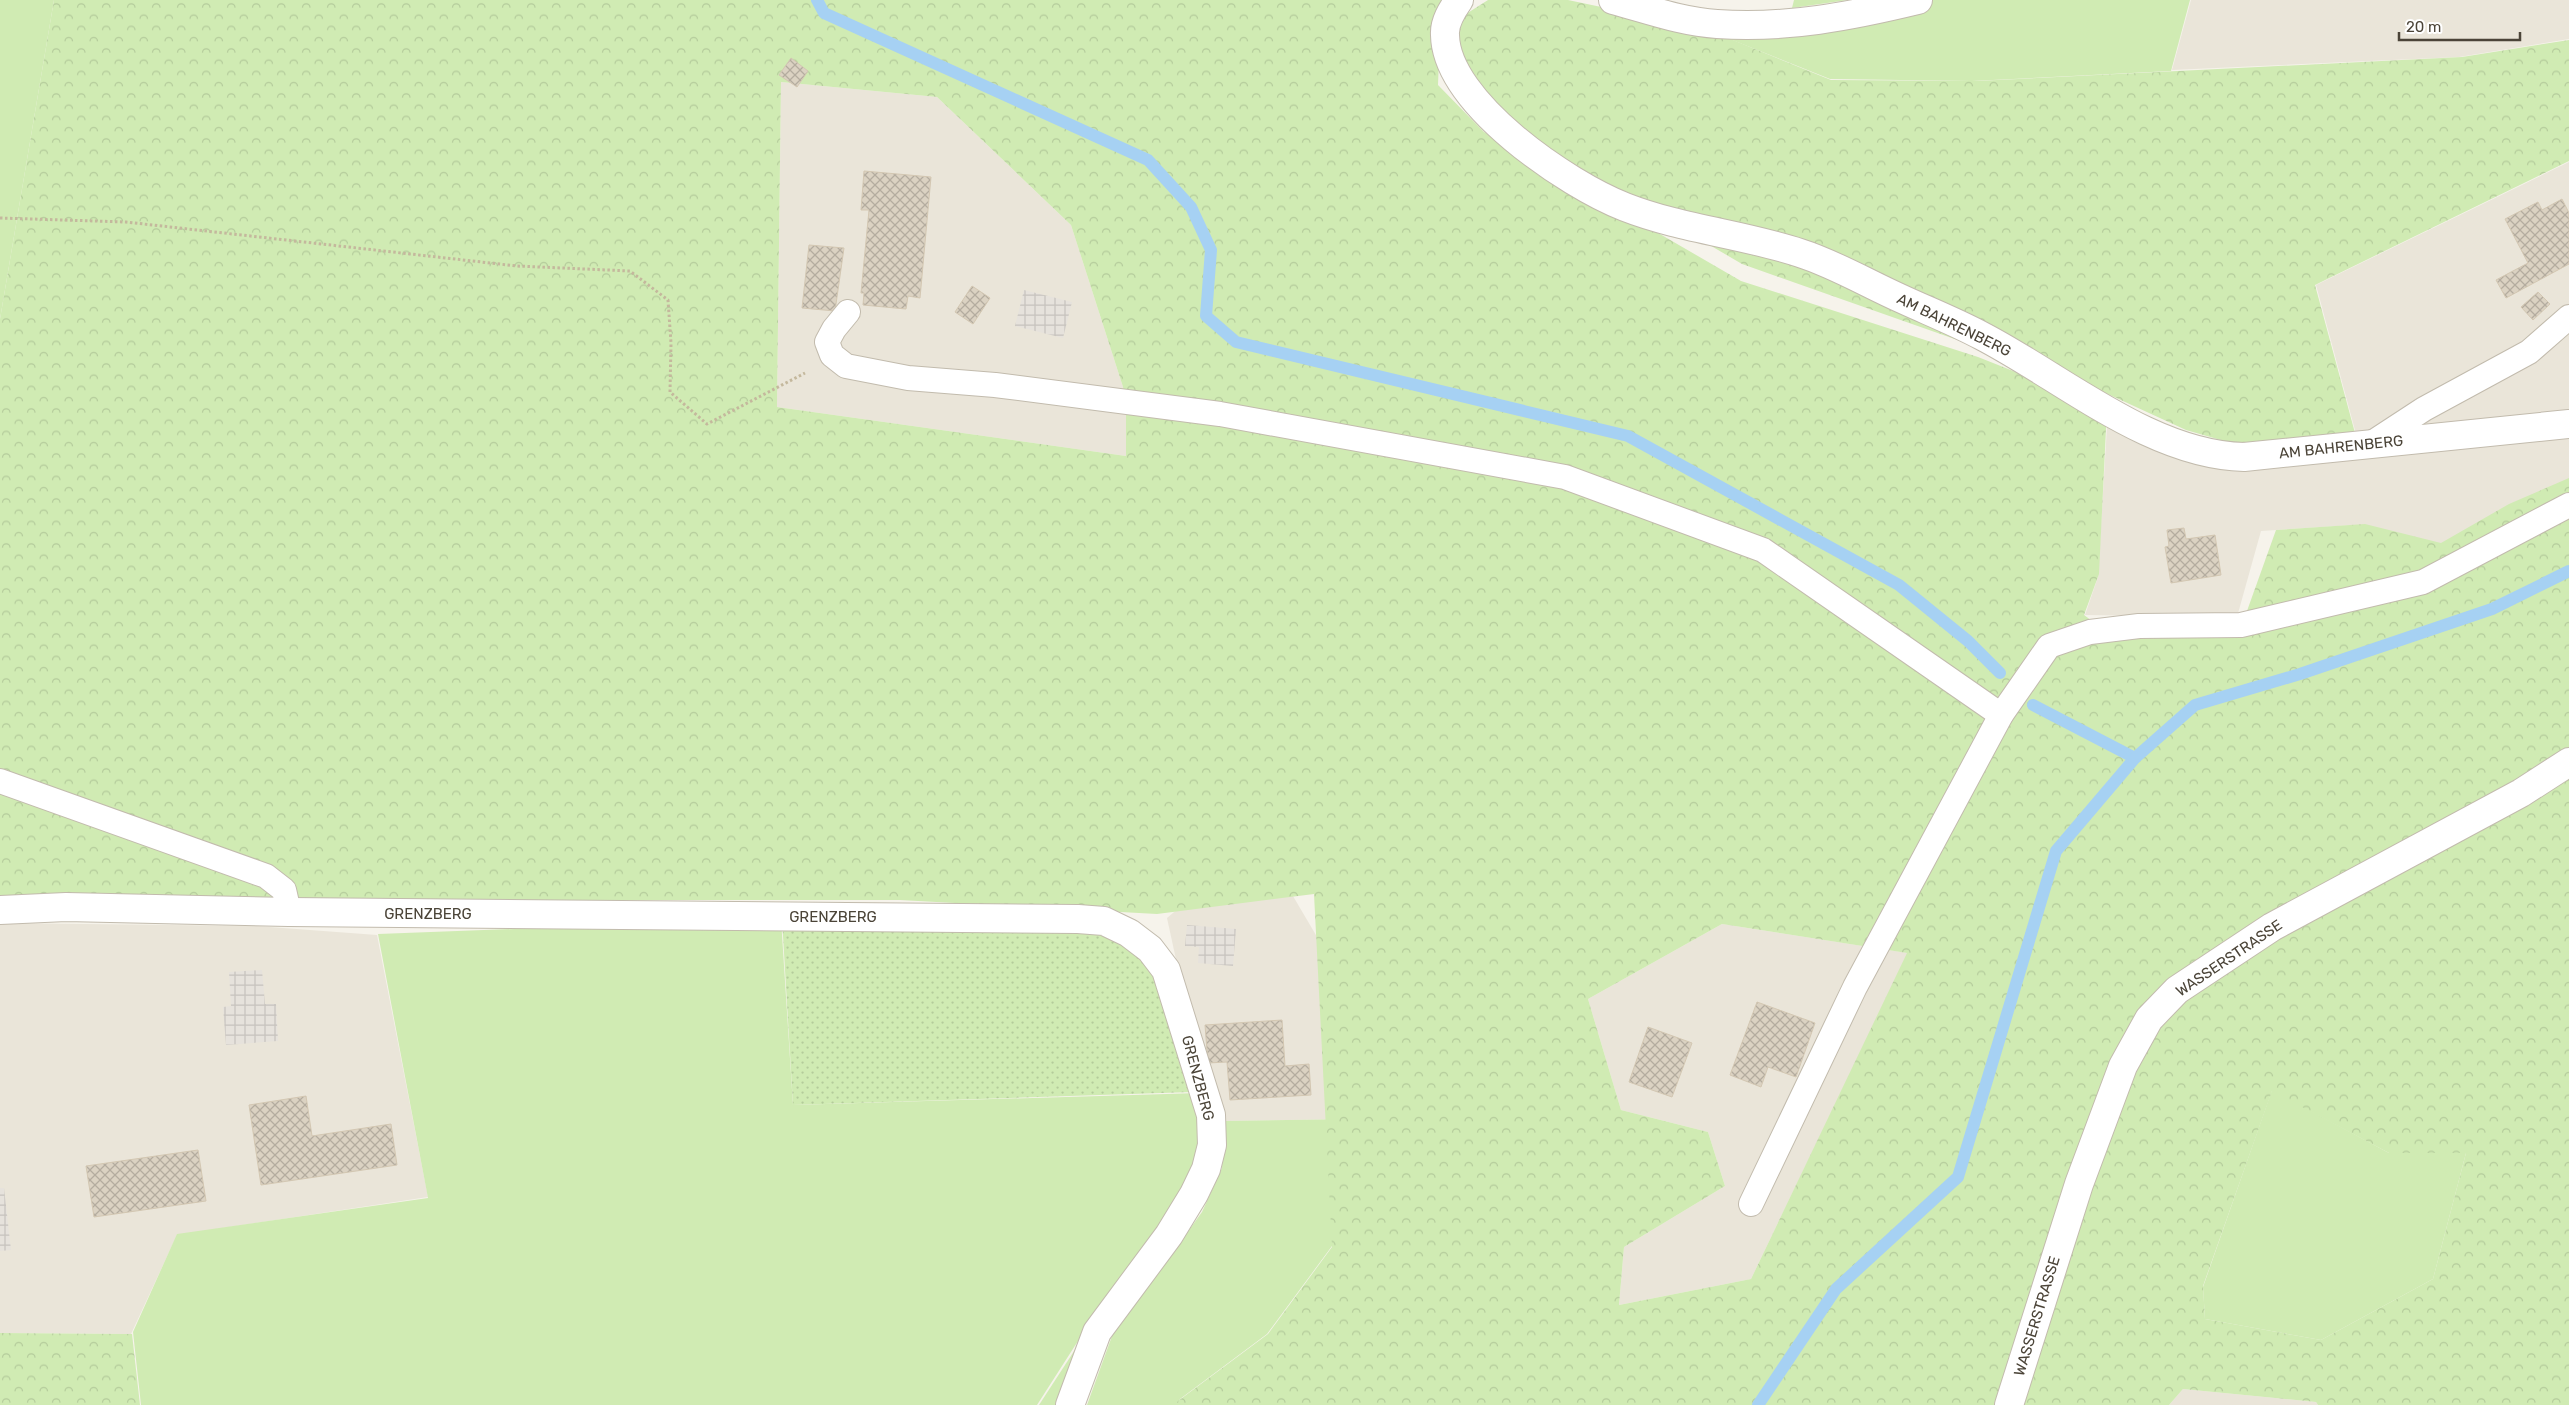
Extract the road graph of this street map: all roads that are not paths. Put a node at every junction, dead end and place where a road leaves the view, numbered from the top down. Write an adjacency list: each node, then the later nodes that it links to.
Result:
1 (1460, 0): 7 (street, AM BAHRENBERG)
2 (1613, 0): 3 (street)
3 (1918, 0)
4 (848, 312): 9 (lane)
5 (2569, 317): 7 (lane)
6 (2569, 424): 7 (street, AM BAHRENBERG)
7 (2372, 443)
8 (2569, 505): 9 (lane)
9 (2001, 715): 14 (lane)
10 (2569, 762): 16 (street, WASSERSTRASSE)
11 (0, 781): 13 (lane)
12 (0, 910): 13 (street, GRENZBERG)
13 (289, 912): 15 (street, GRENZBERG)
14 (1751, 1204)
15 (1070, 1405)
16 (2009, 1405)

